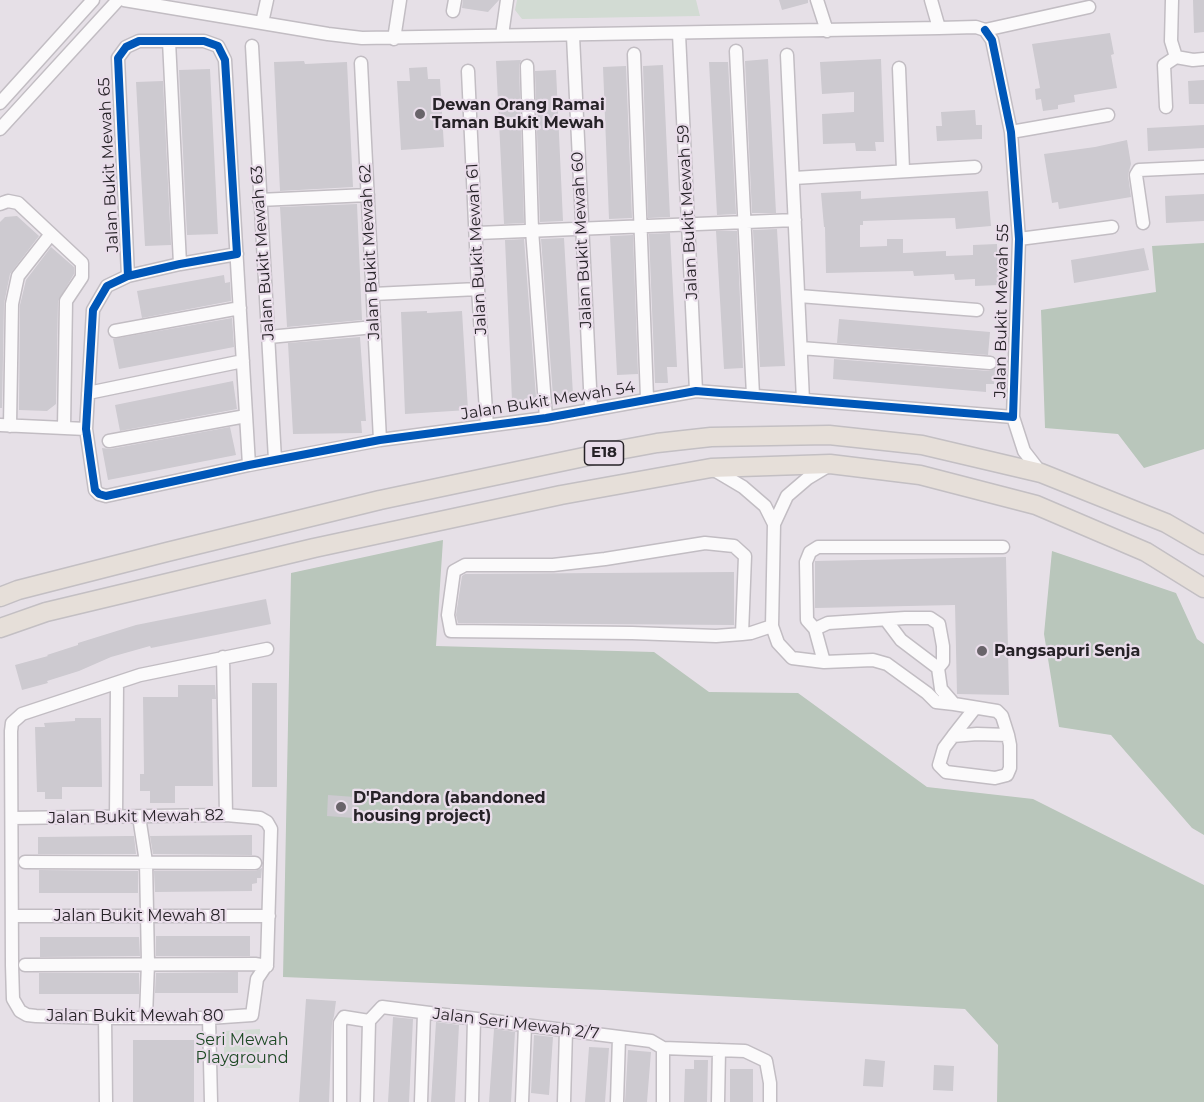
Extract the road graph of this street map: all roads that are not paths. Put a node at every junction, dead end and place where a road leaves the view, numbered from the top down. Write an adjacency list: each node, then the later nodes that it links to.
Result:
1 (93, 0): 30 (street)
2 (118, 0): 33 (street)
3 (124, 0): 11 (street)
4 (267, 0): 11 (street)
5 (400, 0): 18 (street)
6 (507, 0): 16 (street)
7 (818, 0): 14 (street)
8 (931, 0): 12 (street)
9 (1172, 0): 24 (street)
10 (1089, 8): 13 (street)
11 (262, 23): 18 (street)
12 (939, 28): 13 (street); 14 (street)
13 (986, 30): 34 (street, Jalan Bukit Mewah 55)
14 (826, 31): 15 (street)
15 (679, 34): 17 (street); 45 (street, Jalan Bukit Mewah 59)
16 (502, 35): 17 (street); 18 (street)
17 (573, 36): 48 (street, Jalan Bukit Mewah 60)
18 (394, 39)
19 (169, 40): 53 (street); 54 (street); 55 (street, Jalan Bukit Mewah 65)
20 (252, 46): 40 (street, Jalan Bukit Mewah 63)
21 (736, 51): 43 (street)
22 (634, 54): 46 (street)
23 (787, 55): 38 (street)
24 (1176, 57): 25 (street); 31 (street)
25 (1204, 59)
26 (361, 63): 39 (street, Jalan Bukit Mewah 62)
27 (527, 66): 49 (street)
28 (899, 68): 37 (street)
29 (468, 71): 50 (street, Jalan Bukit Mewah 61)
30 (0, 102)
31 (1166, 107)
32 (1108, 115): 34 (street)
33 (0, 129)
34 (1011, 132): 52 (street, Jalan Bukit Mewah 55)
35 (975, 167): 37 (street)
36 (1204, 167): 44 (street)
37 (903, 170): 38 (street)
38 (794, 178): 42 (street)
39 (368, 195): 40 (street); 57 (street, Jalan Bukit Mewah 62)
40 (259, 200): 63 (street, Jalan Bukit Mewah 63)
41 (0, 204): 51 (street)
42 (795, 220): 43 (street); 58 (street)
43 (746, 222): 45 (street); 69 (street)
44 (1143, 223)
45 (689, 225): 46 (street); 67 (street, Jalan Bukit Mewah 59)
46 (639, 227): 48 (street); 70 (street)
47 (1112, 227): 52 (street)
48 (582, 229): 49 (street); 72 (street, Jalan Bukit Mewah 60)
49 (532, 230): 50 (street); 75 (street)
50 (477, 233): 56 (street, Jalan Bukit Mewah 61)
51 (51, 234): 76 (street); 78 (street)
52 (1019, 239): 74 (street, Jalan Bukit Mewah 55)
53 (237, 254): 54 (street); 59 (street)
54 (180, 264): 55 (street)
55 (128, 276): 68 (street, Jalan Bukit Mewah 65)
56 (478, 289): 57 (street); 77 (street, Jalan Bukit Mewah 61)
57 (373, 294): 61 (street, Jalan Bukit Mewah 62)
58 (799, 296): 60 (street, Jalan Bukit Mewah 55); 64 (street)
59 (240, 308): 62 (street); 65 (street)
60 (977, 310)
61 (374, 327): 63 (street); 80 (street, Jalan Bukit Mewah 62)
62 (115, 331)
63 (269, 337): 82 (street, Jalan Bukit Mewah 63)
64 (801, 348): 66 (street); 71 (street)
65 (243, 361): 68 (street); 73 (street)
66 (990, 363)
67 (696, 391): 69 (street, Jalan Bukit Mewah 54); 70 (street, Jalan Bukit Mewah 54)
68 (88, 393): 79 (street, Jalan Bukit Mewah 65)
69 (753, 395): 71 (street, Jalan Bukit Mewah 54)
70 (647, 398): 72 (street, Jalan Bukit Mewah 54)
71 (803, 400): 74 (street, Jalan Bukit Mewah 54)
72 (591, 408): 75 (street, Jalan Bukit Mewah 54)
73 (246, 416): 81 (street); 84 (street)
74 (1013, 417): 86 (street, Jalan Bukit Mewah 55)
75 (546, 418): 77 (street, Jalan Bukit Mewah 54)
76 (5, 425): 78 (street)
77 (488, 426): 80 (street, Jalan Bukit Mewah 54)
78 (64, 428): 79 (street)
79 (86, 429): 87 (street, Jalan Bukit Mewah 65)
80 (380, 440): 82 (street, Jalan Bukit Mewah 54)
81 (109, 441)
82 (274, 460): 84 (street, Jalan Bukit Mewah 54)
83 (830, 464): 85 (highway, E18); 88 (street); 91 (highway, E18)
84 (249, 465): 87 (street, Jalan Bukit Mewah 54)
85 (711, 468): 88 (street); 95 (highway, E18)
86 (1041, 473): 89 (highway, E18); 92 (highway, E18)
87 (94, 490)
88 (774, 524): 94 (street)
89 (1204, 545)
90 (1003, 547): 96 (street)
91 (1204, 588)
92 (6, 593)
93 (886, 620): 96 (street); 101 (street); 101 (street)
94 (772, 626): 97 (street); 100 (street)
95 (0, 628)
96 (815, 629): 100 (street)
97 (742, 634): 97 (street)
98 (267, 649): 99 (street)
99 (223, 657): 102 (street); 107 (street)
100 (824, 662): 103 (street)
101 (939, 668): 103 (street)
102 (117, 683): 108 (street); 109 (street)
103 (954, 704): 104 (street)
104 (975, 708): 105 (street); 106 (street)
105 (1008, 735): 106 (street); 106 (street)
106 (953, 736)
107 (226, 815): 108 (street, Jalan Bukit Mewah 82); 116 (street, Jalan Bukit Mewah 82)
108 (116, 817): 109 (street, Jalan Bukit Mewah 82)
109 (12, 818): 114 (street)
110 (140, 823): 112 (street)
111 (25, 862): 112 (street)
112 (146, 862): 113 (street); 115 (street)
113 (255, 863)
114 (12, 916): 115 (street, Jalan Bukit Mewah 81); 122 (street, Jalan Bukit Mewah 80)
115 (147, 916): 116 (street, Jalan Bukit Mewah 81); 117 (street)
116 (269, 916): 119 (street)
117 (147, 963): 118 (street); 119 (street); 121 (street)
118 (25, 965)
119 (267, 966): 123 (street, Jalan Bukit Mewah 80)
120 (424, 1013): 124 (street, Jalan Seri Mewah 2/7); 125 (street, Jalan Seri Mewah 2/7); 135 (street)
121 (146, 1017): 122 (street, Jalan Bukit Mewah 80); 123 (street, Jalan Bukit Mewah 80)
122 (105, 1018): 131 (street)
123 (209, 1018): 132 (street)
124 (474, 1019): 126 (street, Jalan Seri Mewah 2/7); 136 (street)
125 (369, 1021): 133 (street); 134 (street)
126 (525, 1025): 127 (street, Jalan Seri Mewah 2/7); 137 (street)
127 (566, 1030): 128 (street, Jalan Seri Mewah 2/7); 138 (street)
128 (619, 1037): 129 (street, Jalan Seri Mewah 2/7); 139 (street)
129 (663, 1048): 130 (street); 140 (street)
130 (719, 1050): 141 (street); 142 (street)
131 (106, 1102)
132 (211, 1102)
133 (340, 1102)
134 (367, 1102)
135 (421, 1102)
136 (472, 1102)
137 (522, 1102)
138 (564, 1102)
139 (617, 1102)
140 (663, 1102)
141 (718, 1102)
142 (770, 1102)

